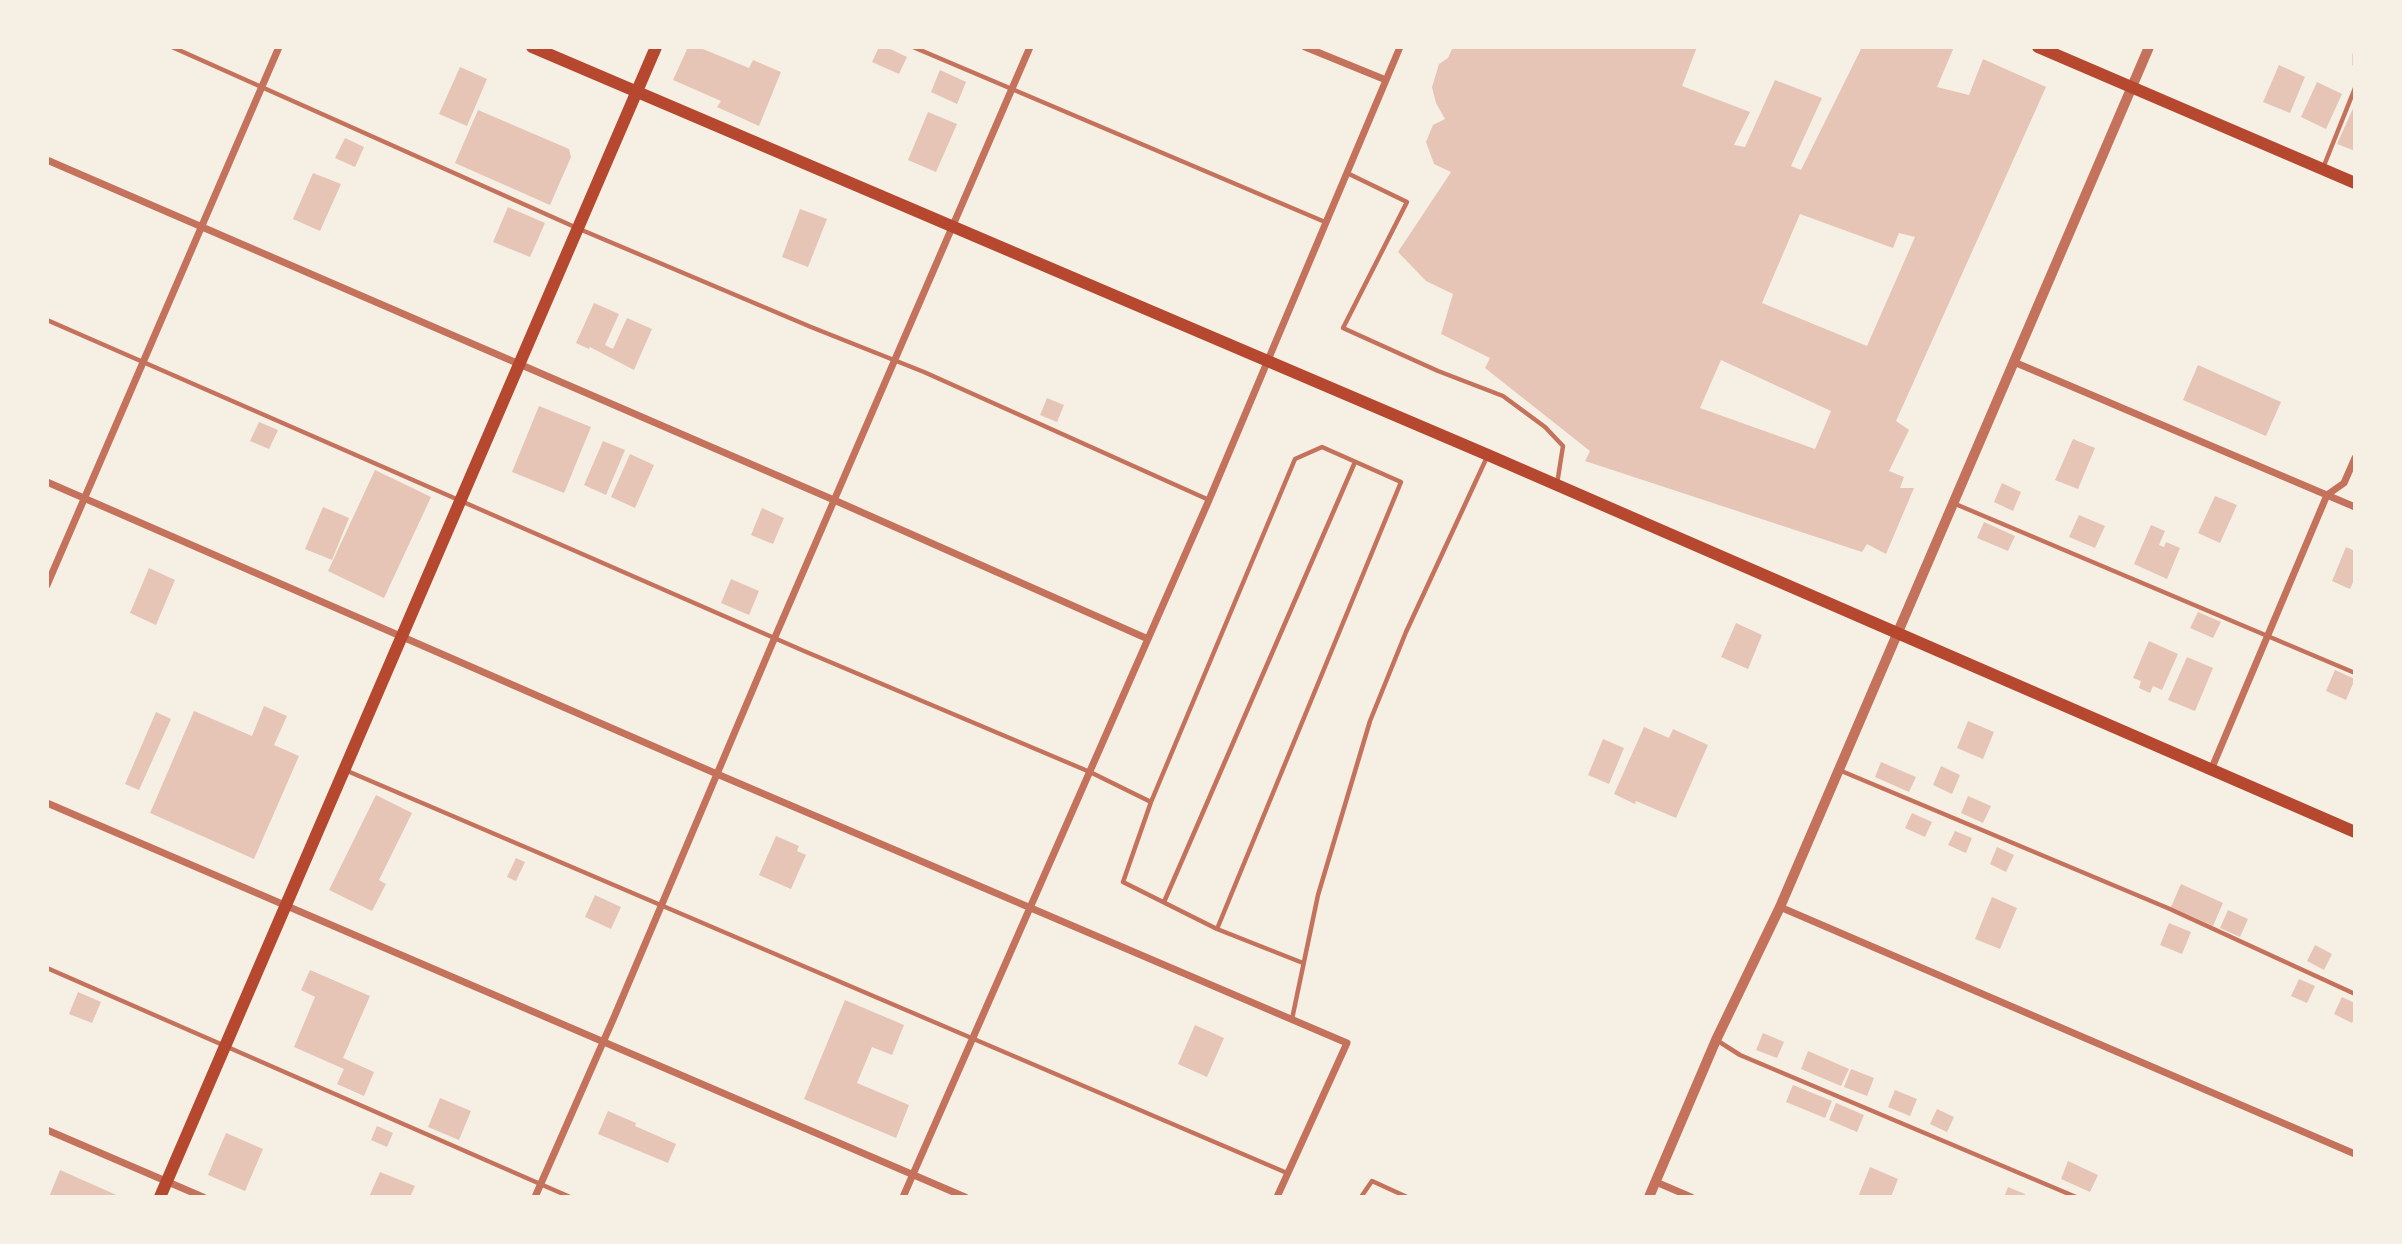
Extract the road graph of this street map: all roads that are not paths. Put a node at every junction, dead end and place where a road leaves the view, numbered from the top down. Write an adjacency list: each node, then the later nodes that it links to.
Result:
1 (172, 47): 14 (lane)
2 (279, 47): 14 (street)
3 (532, 47): 18 (main road)
4 (656, 47): 18 (main road)
5 (913, 47): 17 (lane)
6 (1030, 47): 17 (street)
7 (1305, 47): 13 (street)
8 (1400, 47): 13 (street)
9 (2038, 47): 15 (main road)
10 (2149, 47): 15 (street)
11 (2355, 54): 12 (lane)
12 (2355, 65)
13 (1386, 80): 21 (street)
14 (262, 86): 25 (street); 26 (lane)
15 (2131, 88): 20 (main road); 31 (street)
16 (2355, 88): 20 (lane)
17 (1012, 89): 23 (lane); 24 (street)
18 (636, 93): 24 (main road); 26 (main road)
19 (47, 160): 25 (street)
20 (2323, 169): 22 (main road)
21 (1346, 173): 23 (street); 37 (lane)
22 (2355, 183)
23 (1325, 222): 29 (street)
24 (953, 225): 28 (street); 29 (main road)
25 (201, 226): 30 (street); 32 (street)
26 (577, 228): 28 (lane); 32 (main road)
27 (47, 320): 30 (lane)
28 (895, 360): 41 (street); 42 (lane)
29 (1268, 360): 33 (main road); 42 (street)
30 (144, 361): 39 (street); 40 (lane)
31 (2014, 362): 38 (street); 43 (street)
32 (520, 365): 40 (main road); 41 (street)
33 (1488, 455): 37 (main road); 66 (lane)
34 (2355, 458): 38 (street)
35 (1355, 462): 57 (lane); 60 (lane); 65 (lane)
36 (47, 482): 39 (street)
37 (1557, 484): 46 (main road)
38 (2327, 495): 44 (street); 48 (street)
39 (85, 498): 45 (street); 47 (street)
40 (460, 500): 47 (main road); 49 (lane)
41 (834, 500): 49 (street); 50 (street)
42 (1209, 500): 50 (street)
43 (1953, 503): 46 (street); 48 (lane)
44 (2355, 507)
45 (47, 584)
46 (1899, 632): 53 (street); 54 (main road)
47 (402, 635): 52 (main road); 56 (street)
48 (2267, 636): 51 (lane); 54 (street)
49 (775, 637): 55 (lane); 56 (street)
50 (1148, 639): 55 (street)
51 (2355, 673)
52 (344, 769): 61 (main road); 62 (lane)
53 (1838, 769): 64 (street); 68 (lane)
54 (2211, 770): 59 (main road)
55 (1090, 772): 57 (lane); 63 (street)
56 (717, 774): 62 (street); 63 (street)
57 (1151, 802): 60 (lane)
58 (47, 803): 61 (street)
59 (2355, 832)
60 (1164, 902): 65 (lane)
61 (285, 905): 72 (street); 73 (main road)
62 (662, 906): 70 (lane); 72 (street)
63 (1031, 906): 69 (street); 70 (street)
64 (1780, 907): 71 (street); 75 (street)
65 (1217, 929): 66 (lane)
66 (1303, 963): 69 (lane)
67 (47, 968): 73 (lane)
68 (2355, 994)
69 (1292, 1019): 76 (street)
70 (972, 1039): 76 (lane); 77 (street)
71 (1716, 1040): 79 (street); 92 (lane)
72 (603, 1042): 77 (street); 80 (street)
73 (225, 1045): 78 (main road); 80 (lane)
74 (47, 1130): 78 (street)
75 (2355, 1154)
76 (1287, 1173): 87 (street)
77 (912, 1174): 85 (street); 86 (street)
78 (167, 1181): 81 (main road); 82 (street)
79 (1656, 1182): 90 (street); 91 (street)
80 (540, 1184): 83 (street); 84 (lane)
81 (160, 1197)
82 (202, 1197)
83 (535, 1197)
84 (570, 1197)
85 (903, 1197)
86 (965, 1197)
87 (1278, 1197)
88 (1361, 1197): 89 (lane)
89 (1407, 1197)
90 (1649, 1197)
91 (1691, 1197)
92 (2076, 1197)

